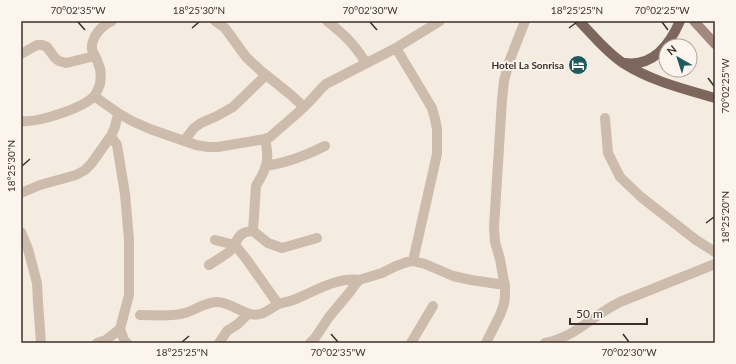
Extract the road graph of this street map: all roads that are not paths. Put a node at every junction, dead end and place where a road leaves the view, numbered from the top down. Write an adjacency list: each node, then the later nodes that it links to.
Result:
1 (112, 21): 13 (street)
2 (215, 21): 9 (street)
3 (327, 21): 14 (street)
4 (440, 21): 11 (street)
5 (524, 21): 39 (street)
6 (579, 21): 15 (main road)
7 (680, 21): 15 (main road)
8 (694, 21): 10 (main road)
9 (227, 25): 16 (street)
10 (715, 44)
11 (396, 48): 14 (street); 35 (street)
12 (21, 54): 13 (street)
13 (94, 56): 17 (street)
14 (366, 63): 19 (street)
15 (623, 63): 18 (main road)
16 (266, 75): 19 (street); 25 (street)
17 (94, 96): 20 (street); 22 (street)
18 (715, 98)
19 (304, 107): 24 (street)
20 (118, 113): 23 (street); 25 (street)
21 (605, 118): 34 (street)
22 (21, 121)
23 (111, 136): 28 (street); 44 (street)
24 (265, 139): 25 (street); 27 (street)
25 (184, 141)
26 (325, 146): 27 (street)
27 (266, 166): 29 (street)
28 (21, 193)
29 (253, 231): 31 (street); 33 (street)
30 (21, 232): 45 (street)
31 (316, 238)
32 (215, 240): 33 (street)
33 (235, 245): 37 (street); 40 (street)
34 (715, 252)
35 (413, 261): 38 (street); 39 (street)
36 (715, 264): 52 (street)
37 (209, 265)
38 (359, 280): 40 (street); 49 (street)
39 (505, 285): 51 (street)
40 (278, 304): 42 (street)
41 (433, 306): 50 (street)
42 (248, 314): 43 (street); 48 (street)
43 (140, 315)
44 (120, 329): 46 (street); 47 (street)
45 (41, 343)
46 (97, 343)
47 (127, 343)
48 (219, 343)
49 (310, 343)
50 (411, 343)
51 (486, 343)
52 (545, 343)

